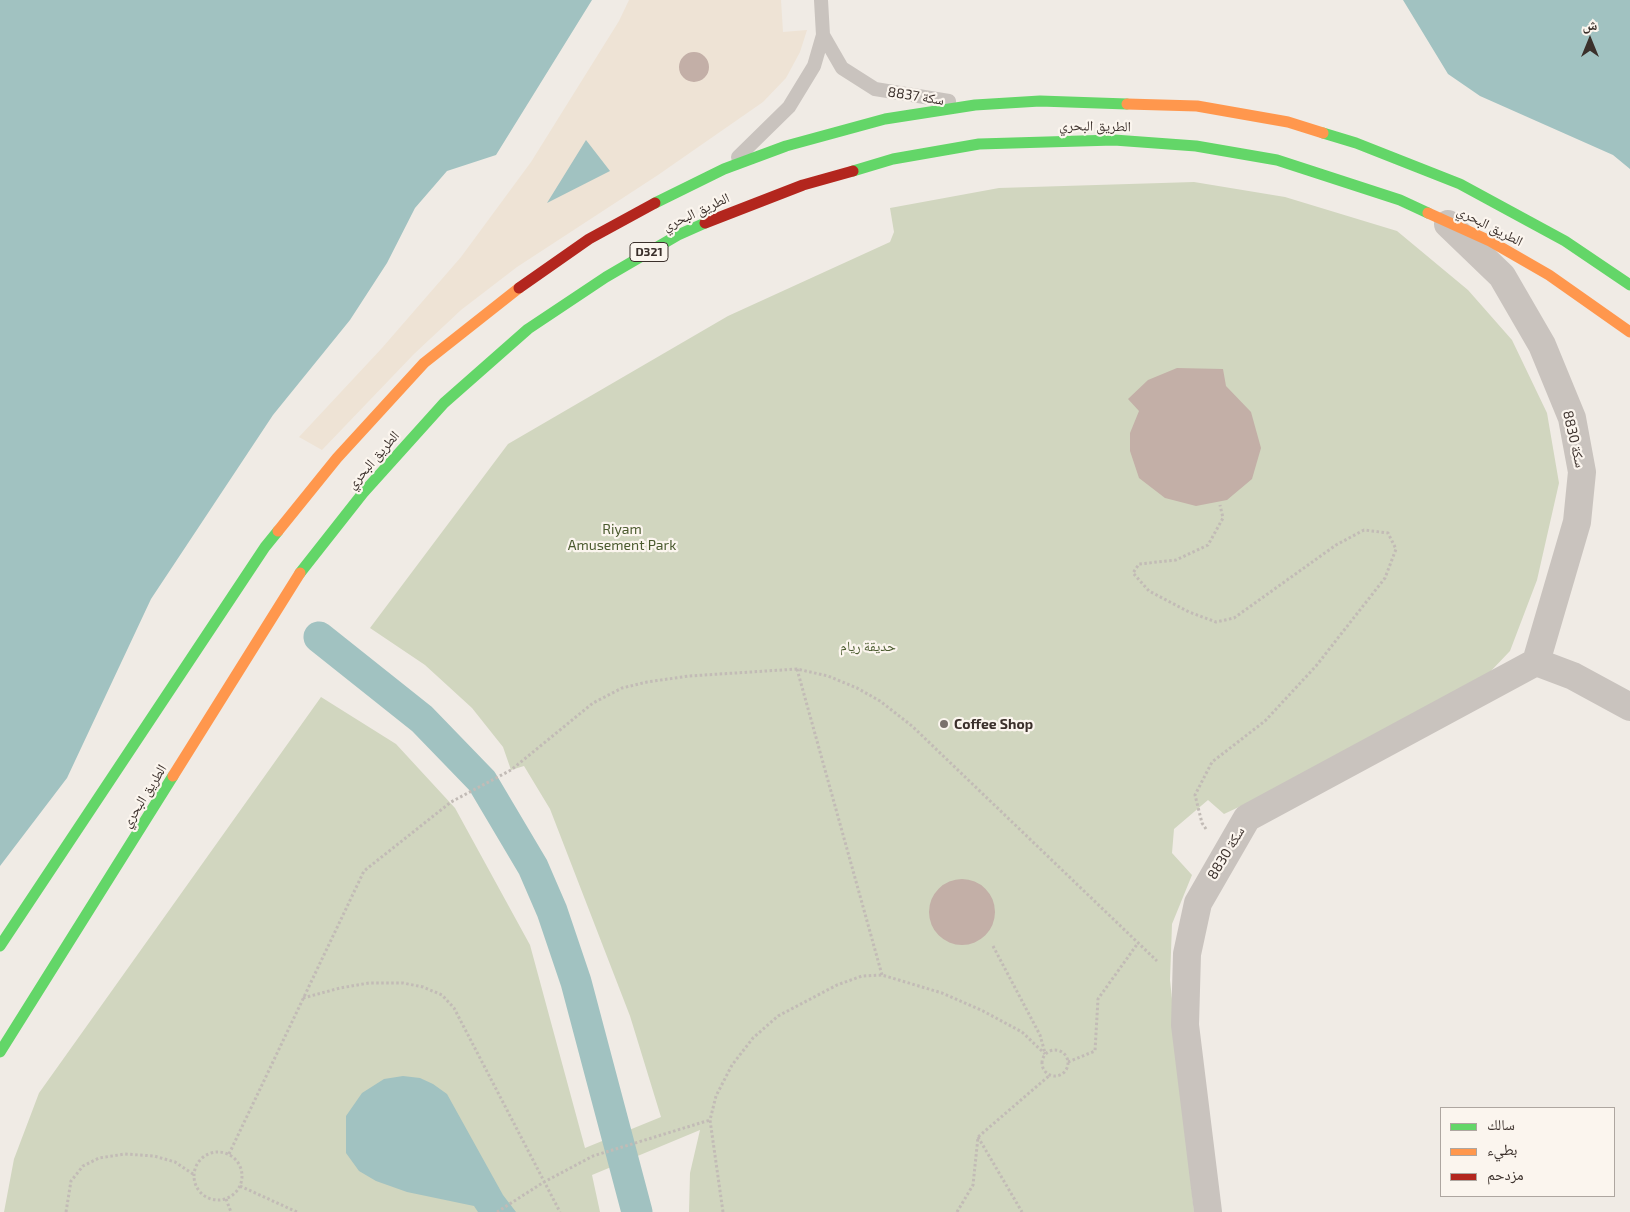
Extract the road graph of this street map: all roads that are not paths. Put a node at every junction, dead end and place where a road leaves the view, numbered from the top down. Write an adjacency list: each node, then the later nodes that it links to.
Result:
1 (821, 0): 2 (lane, سكة 8837)
2 (823, 35): 3 (lane, سكة 8837); 4 (lane, سكة 8837)
3 (975, 105): 4 (main road, الطريق البحري); 6 (main road, الطريق البحري)
4 (724, 170): 10 (main road, الطريق البحري)
5 (1443, 219): 7 (main road, الطريق البحري / D321); 8 (street, سكة 8830); 11 (main road, الطريق البحري / D321)
6 (1630, 285)
7 (1630, 332)
8 (1536, 662): 9 (street); 12 (street, سكة 8830)
9 (1630, 707)
10 (0, 946)
11 (0, 1052)
12 (1208, 1212)

